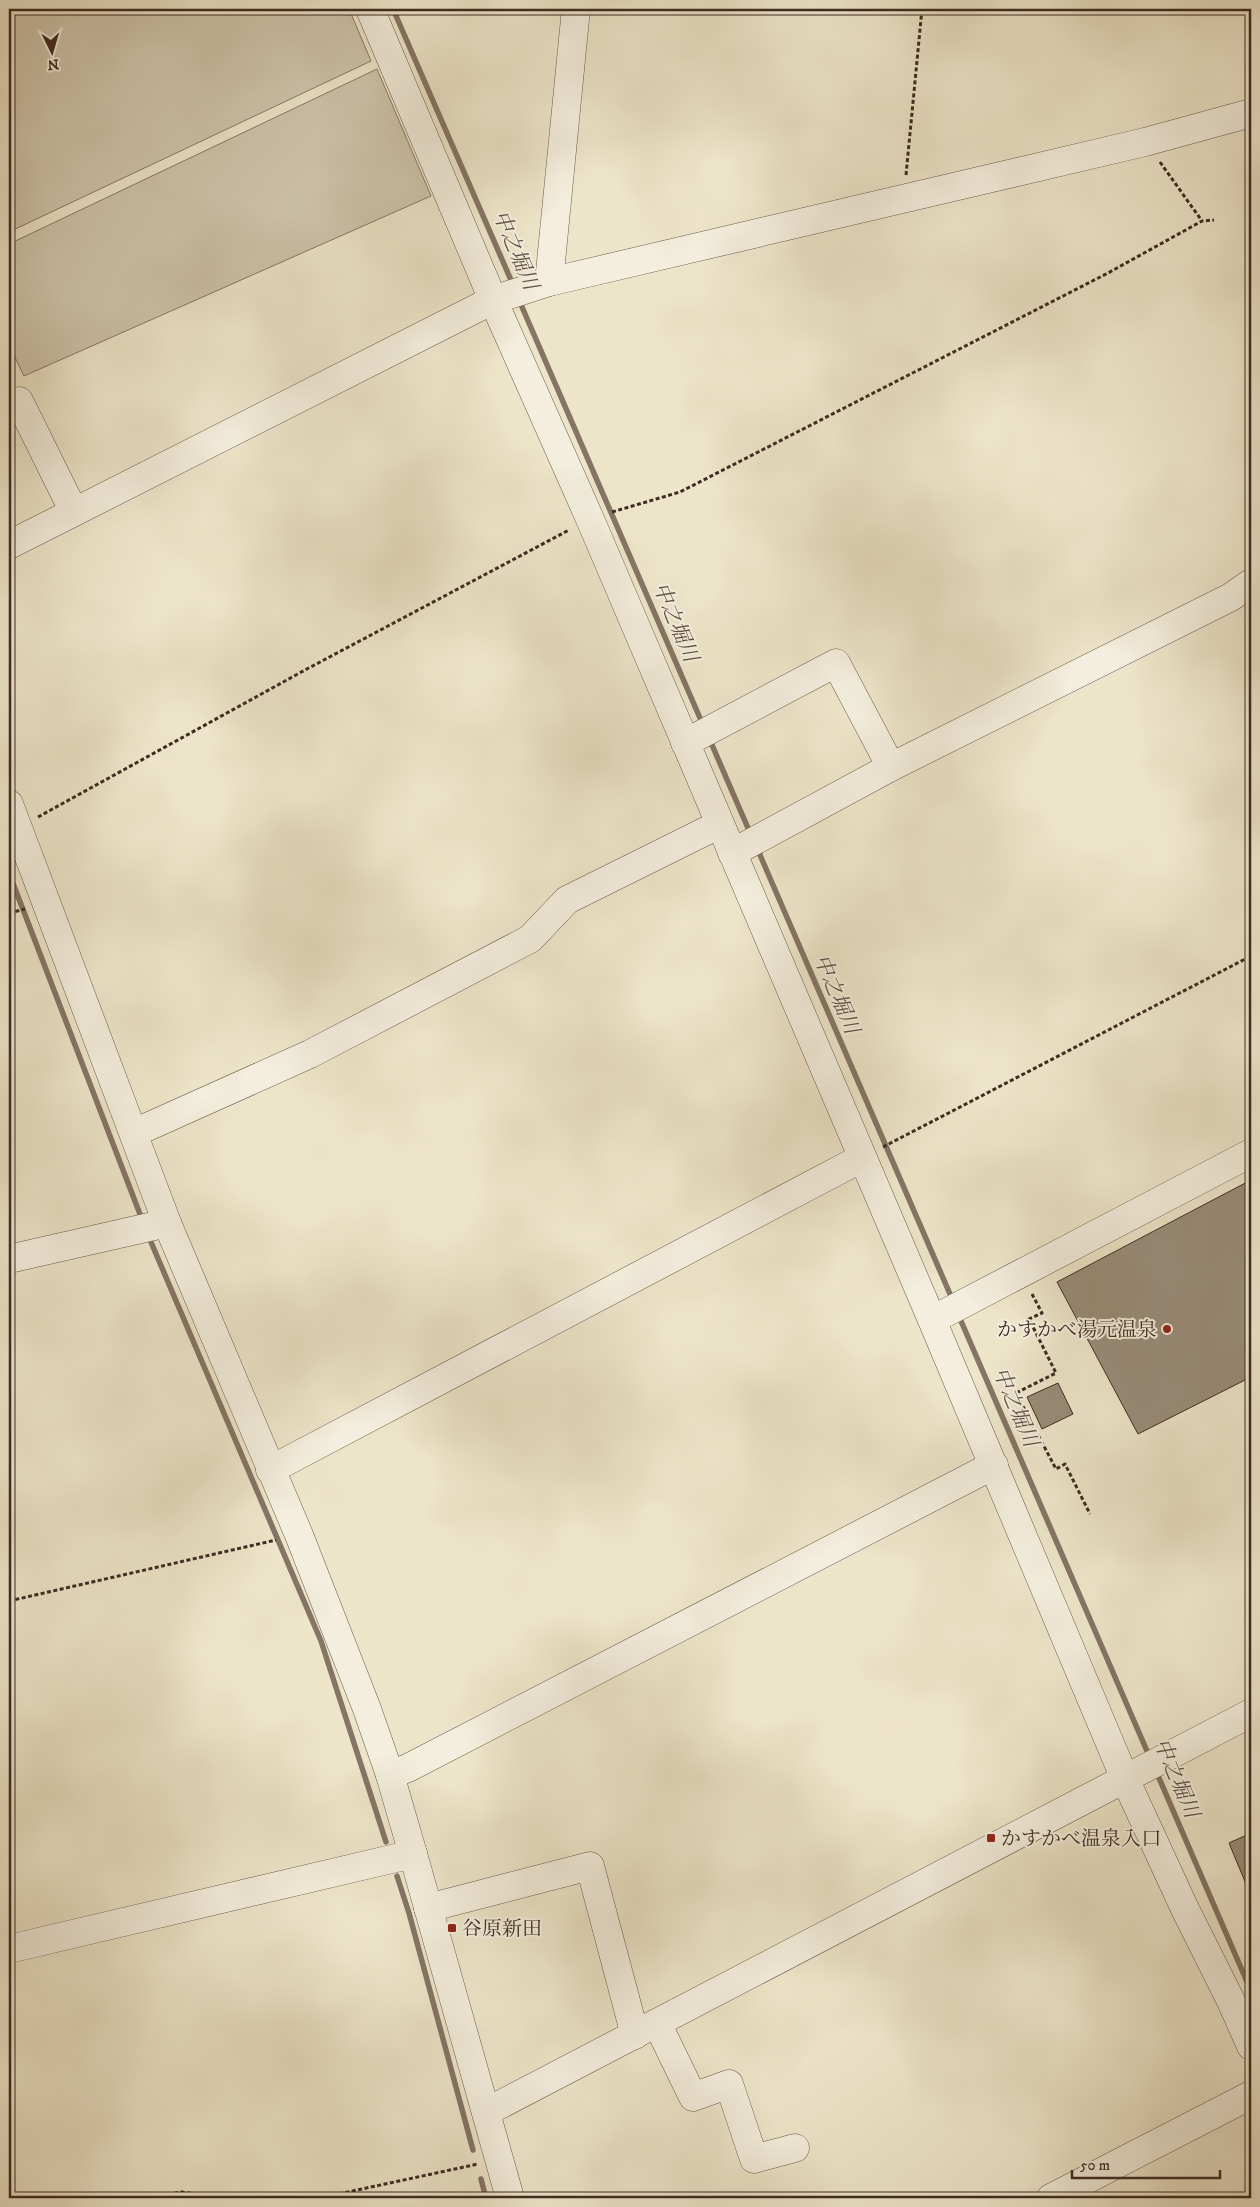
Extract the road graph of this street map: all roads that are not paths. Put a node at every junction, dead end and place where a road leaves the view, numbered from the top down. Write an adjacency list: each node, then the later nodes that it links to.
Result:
1 (370, 9): 5 (street)
2 (576, 9): 4 (street)
3 (1251, 113): 4 (street)
4 (539, 286): 5 (street)
5 (498, 298): 7 (street); 10 (street)
6 (9, 408): 7 (street)
7 (74, 512): 8 (street)
8 (9, 545)
9 (1251, 583): 11 (street)
10 (685, 743): 11 (street); 13 (street)
11 (891, 768): 14 (street)
12 (13, 816): 15 (street)
13 (720, 824): 14 (street); 15 (street)
14 (732, 853): 17 (street)
15 (134, 1132): 18 (street)
16 (1251, 1153): 20 (street)
17 (862, 1158): 20 (street); 22 (street)
18 (163, 1224): 19 (street); 22 (street)
19 (9, 1259)
20 (947, 1312): 21 (street)
21 (994, 1466): 24 (street); 25 (street)
22 (270, 1470): 24 (street)
23 (1251, 1713): 25 (street)
24 (390, 1775): 26 (street)
25 (1125, 1779): 29 (street); 30 (street)
26 (413, 1854): 27 (street); 28 (street)
27 (428, 1908): 29 (street); 32 (street)
28 (9, 1949)
29 (646, 2029): 32 (street); 33 (street)
30 (1251, 2046)
31 (1251, 2095): 35 (street)
32 (486, 2112): 34 (street)
33 (795, 2148)
34 (510, 2198)
35 (1051, 2198)

